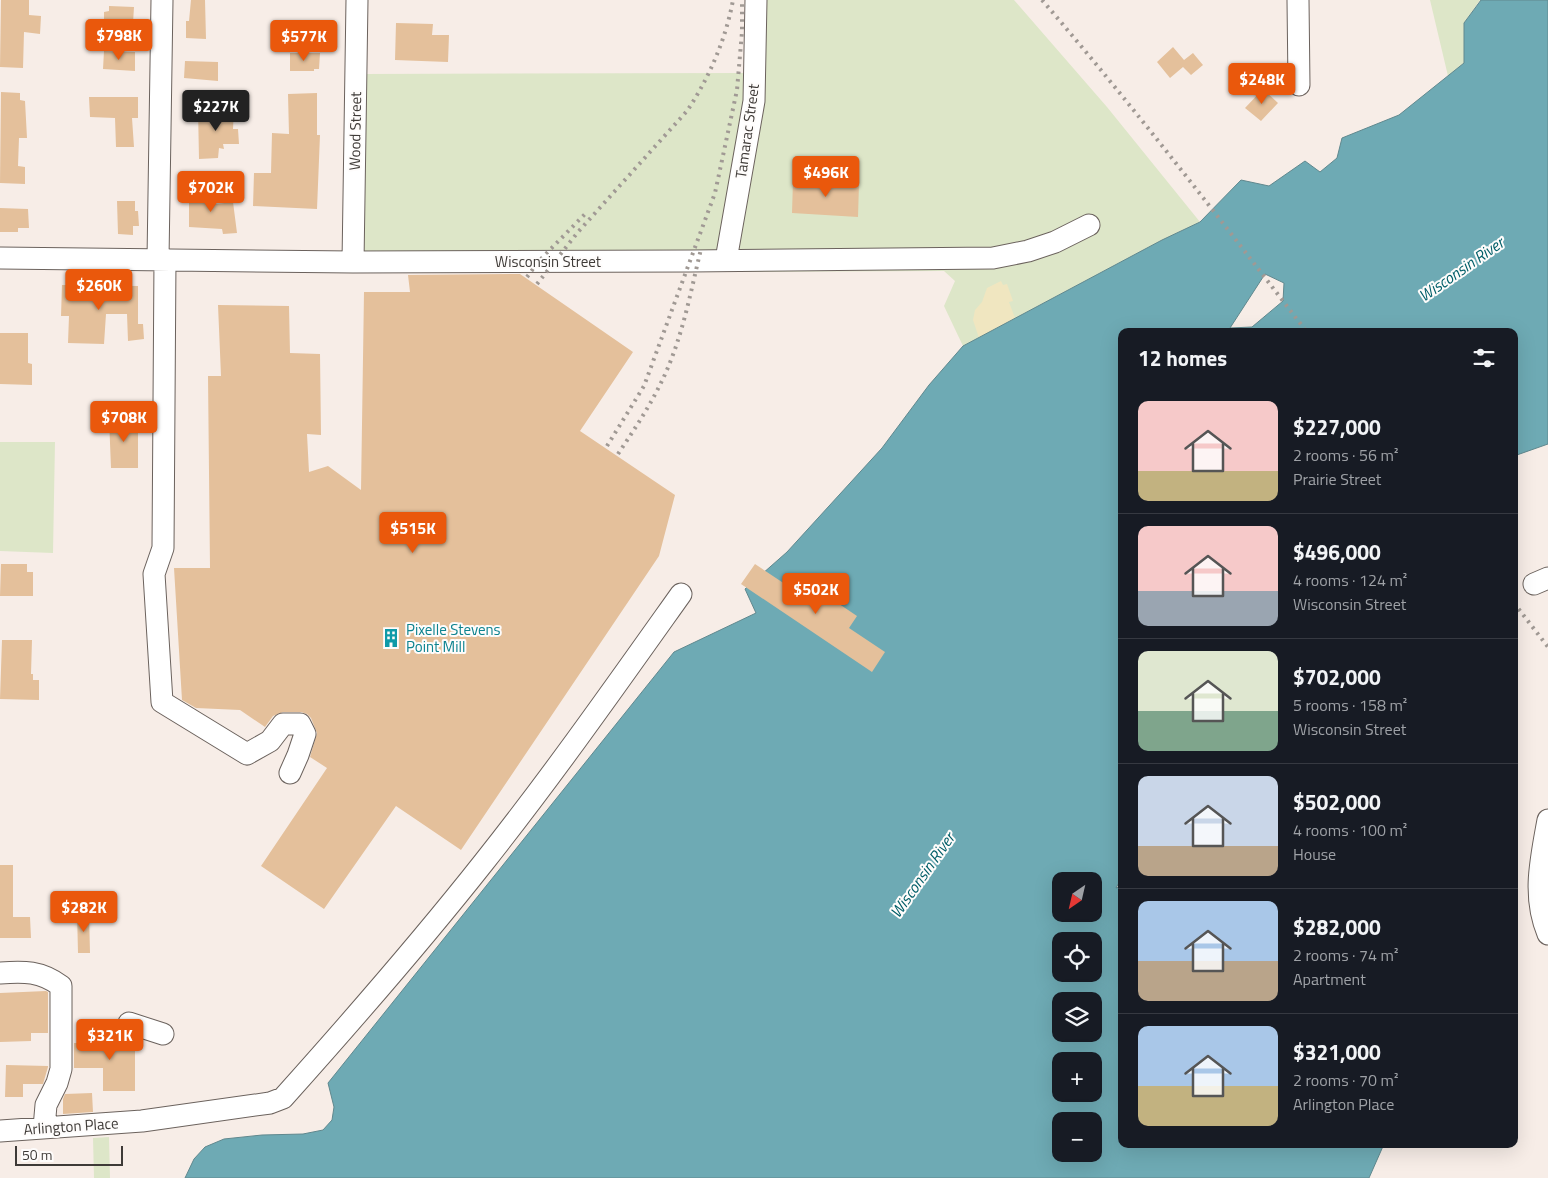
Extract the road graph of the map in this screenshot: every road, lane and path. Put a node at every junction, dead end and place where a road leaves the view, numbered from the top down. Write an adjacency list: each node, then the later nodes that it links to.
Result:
1 (162, 0): 8 (street)
2 (357, 0): 10 (street, Wood Street)
3 (756, 0): 9 (street, Tamarac Street)
4 (1298, 0): 5 (street)
5 (1299, 85)
6 (1089, 225): 9 (street, Wisconsin Street)
7 (0, 258): 8 (street, Wisconsin Street)
8 (161, 259): 10 (street, Wisconsin Street); 12 (street)
9 (726, 260): 10 (street, Wisconsin Street)
10 (353, 262)
11 (681, 594): 19 (street, Arlington Place)
12 (290, 773)
13 (1548, 820): 14 (street)
14 (1543, 870): 15 (street)
15 (1548, 934)
16 (0, 974): 19 (street)
17 (129, 1023): 18 (street)
18 (163, 1034)
19 (44, 1128): 20 (street, Arlington Place)
20 (0, 1131)

